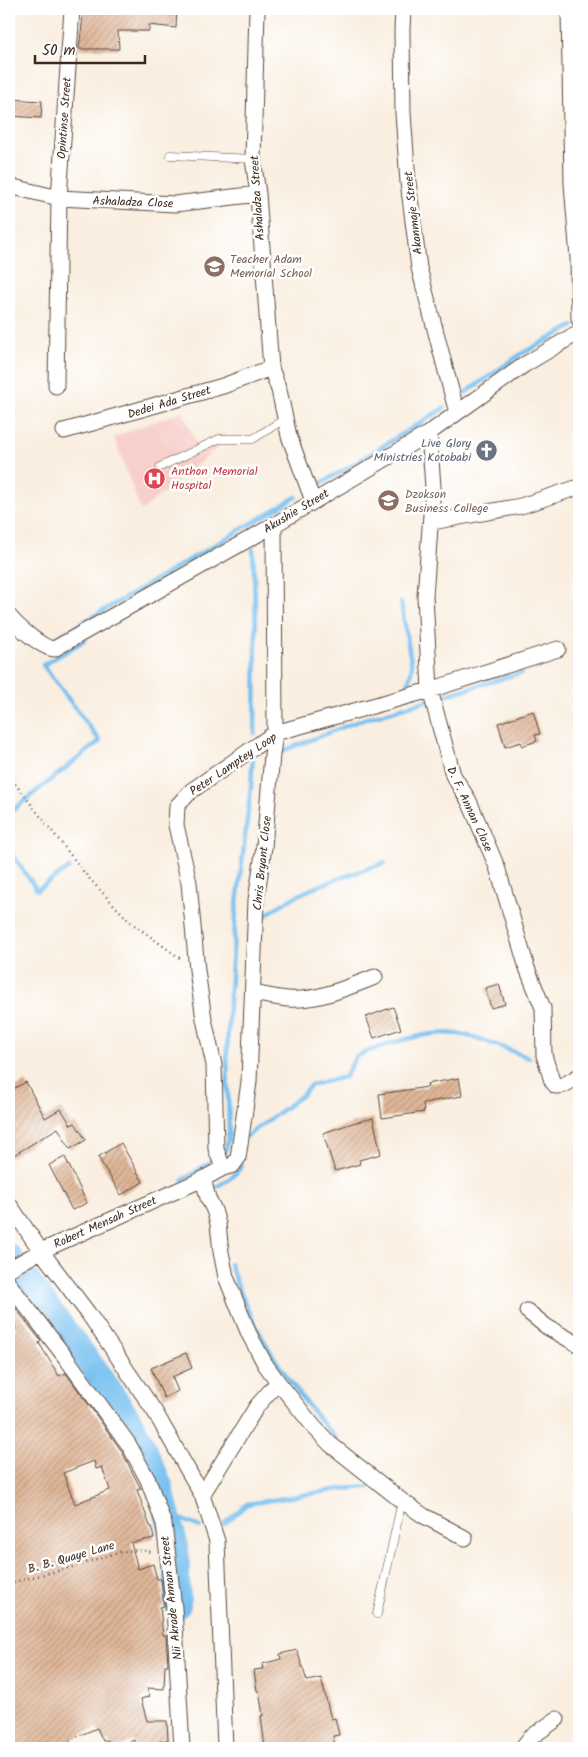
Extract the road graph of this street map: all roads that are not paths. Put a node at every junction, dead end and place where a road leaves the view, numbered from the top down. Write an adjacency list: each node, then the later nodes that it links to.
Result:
1 (72, 9): 9 (street, Opintinse Street)
2 (257, 9): 6 (street, Ashaladza Street)
3 (403, 9): 14 (street, Akanmaje Street)
4 (570, 9): 10 (street)
5 (170, 155): 6 (lane)
6 (253, 159): 8 (street, Ashaladza Street)
7 (9, 186): 9 (street, Ashaladza Close)
8 (258, 194): 9 (street, Ashaladza Close); 12 (street, Ashaladza Street)
9 (59, 198): 13 (street)
10 (579, 319)
11 (579, 332): 14 (street, Akushie Street)
12 (271, 368): 15 (street, Ashaladza Street); 16 (street, Dedei Ada Street)
13 (56, 386)
14 (458, 413): 17 (street, Akushie Street)
15 (286, 418): 18 (lane); 20 (street, Ashaladza Street)
16 (64, 432)
17 (429, 433): 20 (street, Akushie Street); 21 (street, D. F. Annan Close)
18 (160, 467)
19 (579, 487): 21 (street)
20 (312, 501): 22 (street, Akushie Street)
21 (432, 522): 25 (street, D. F. Annan Close)
22 (274, 525): 23 (street, Akushie Street); 26 (street, Chris Bryant Close)
23 (9, 616)
24 (558, 649): 25 (street, Peter Lamptey Loop)
25 (430, 690): 26 (street, Peter Lamptey Loop); 29 (street, D. F. Annan Close)
26 (275, 733): 28 (street, Chris Bryant Close); 30 (street, Peter Lamptey Loop)
27 (375, 977): 28 (street)
28 (253, 994): 30 (street, Chris Bryant Close)
29 (579, 1076)
30 (222, 1168): 31 (street, Chris Bryant Close)
31 (203, 1179): 33 (street, Robert Mensah Street); 38 (street)
32 (9, 1204): 33 (street)
33 (41, 1251): 34 (street, Robert Mensah Street); 39 (street)
34 (9, 1269)
35 (9, 1284): 44 (street, Nii Akrade Annan Street)
36 (527, 1312): 37 (street)
37 (579, 1345)
38 (278, 1382): 39 (street); 40 (street)
39 (202, 1495): 45 (street)
40 (402, 1501): 41 (street); 42 (lane)
41 (465, 1538)
42 (377, 1614)
43 (557, 1719): 46 (street)
44 (182, 1748)
45 (225, 1748)
46 (522, 1748)

